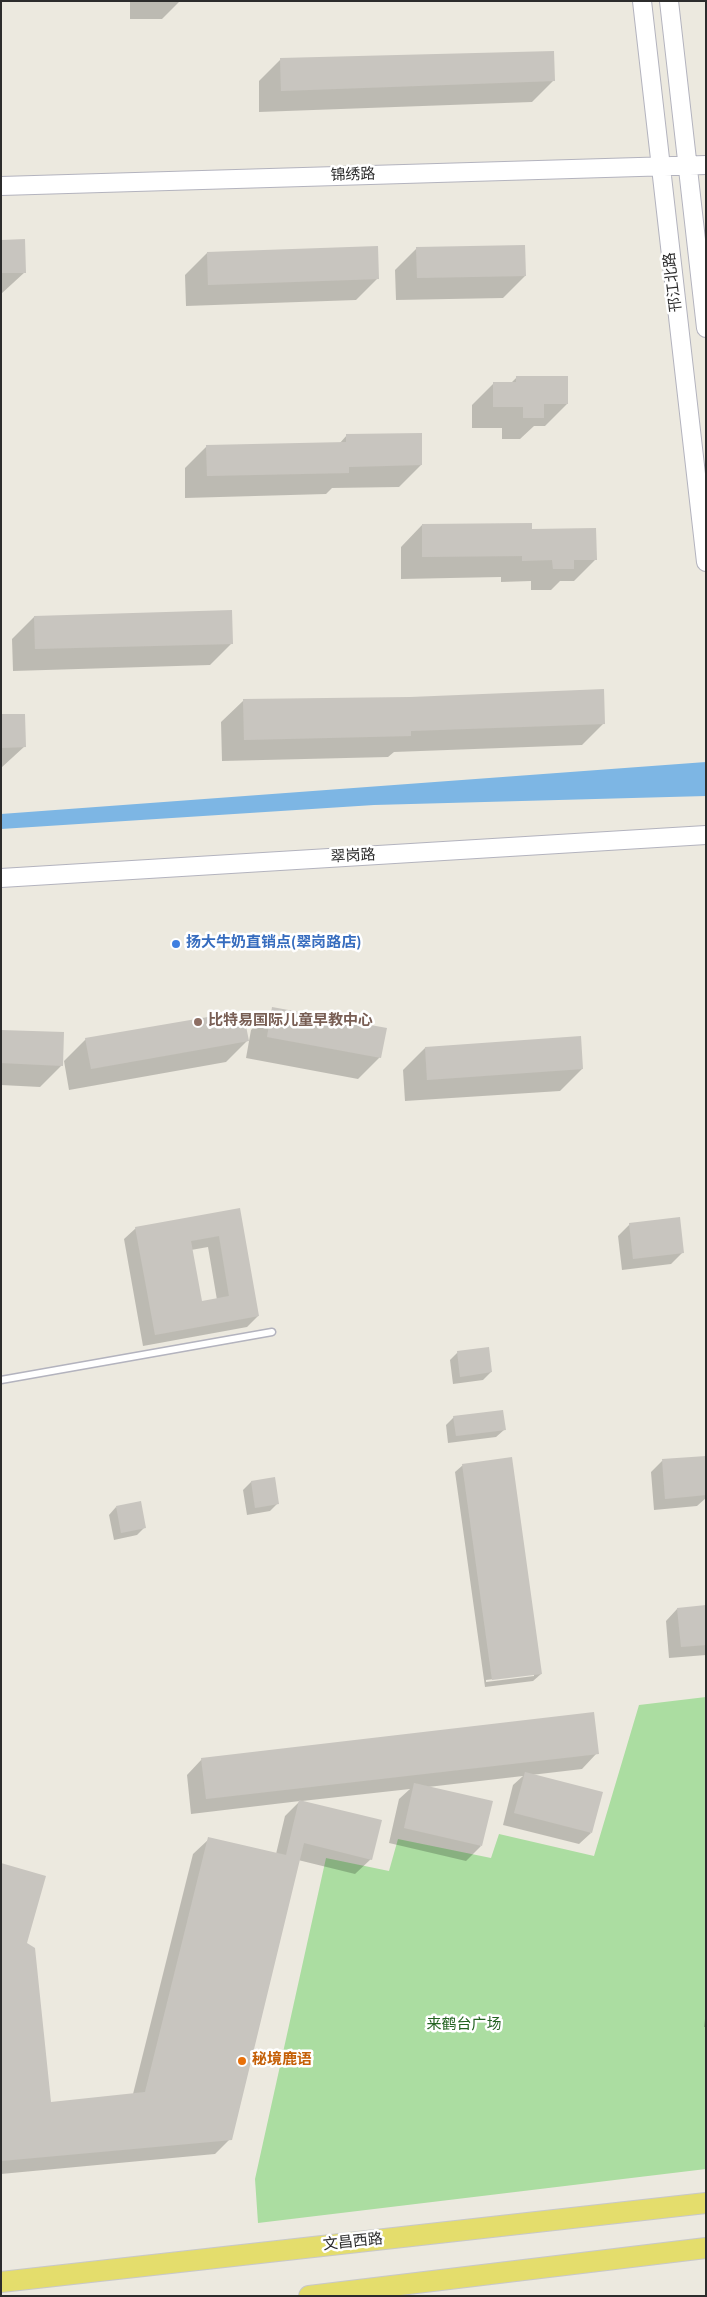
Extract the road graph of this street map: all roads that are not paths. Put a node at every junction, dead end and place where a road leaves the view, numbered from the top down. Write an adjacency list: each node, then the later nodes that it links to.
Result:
1 (642, 1): 5 (street, 邗江北路)
2 (669, 1): 4 (street, 邗江北路)
3 (706, 165): 4 (street, 锦绣路)
4 (688, 166): 5 (street, 锦绣路); 7 (street, 邗江北路)
5 (660, 167): 6 (street, 锦绣路); 8 (street, 邗江北路)
6 (1, 186)
7 (706, 328)
8 (706, 562)
9 (706, 835): 10 (street, 翠岗路)
10 (1, 878)
11 (272, 1332): 12 (lane)
12 (1, 1380)
13 (706, 2204): 15 (main road, 文昌西路)
14 (706, 2248): 16 (main road)
15 (1, 2282)
16 (309, 2296)

